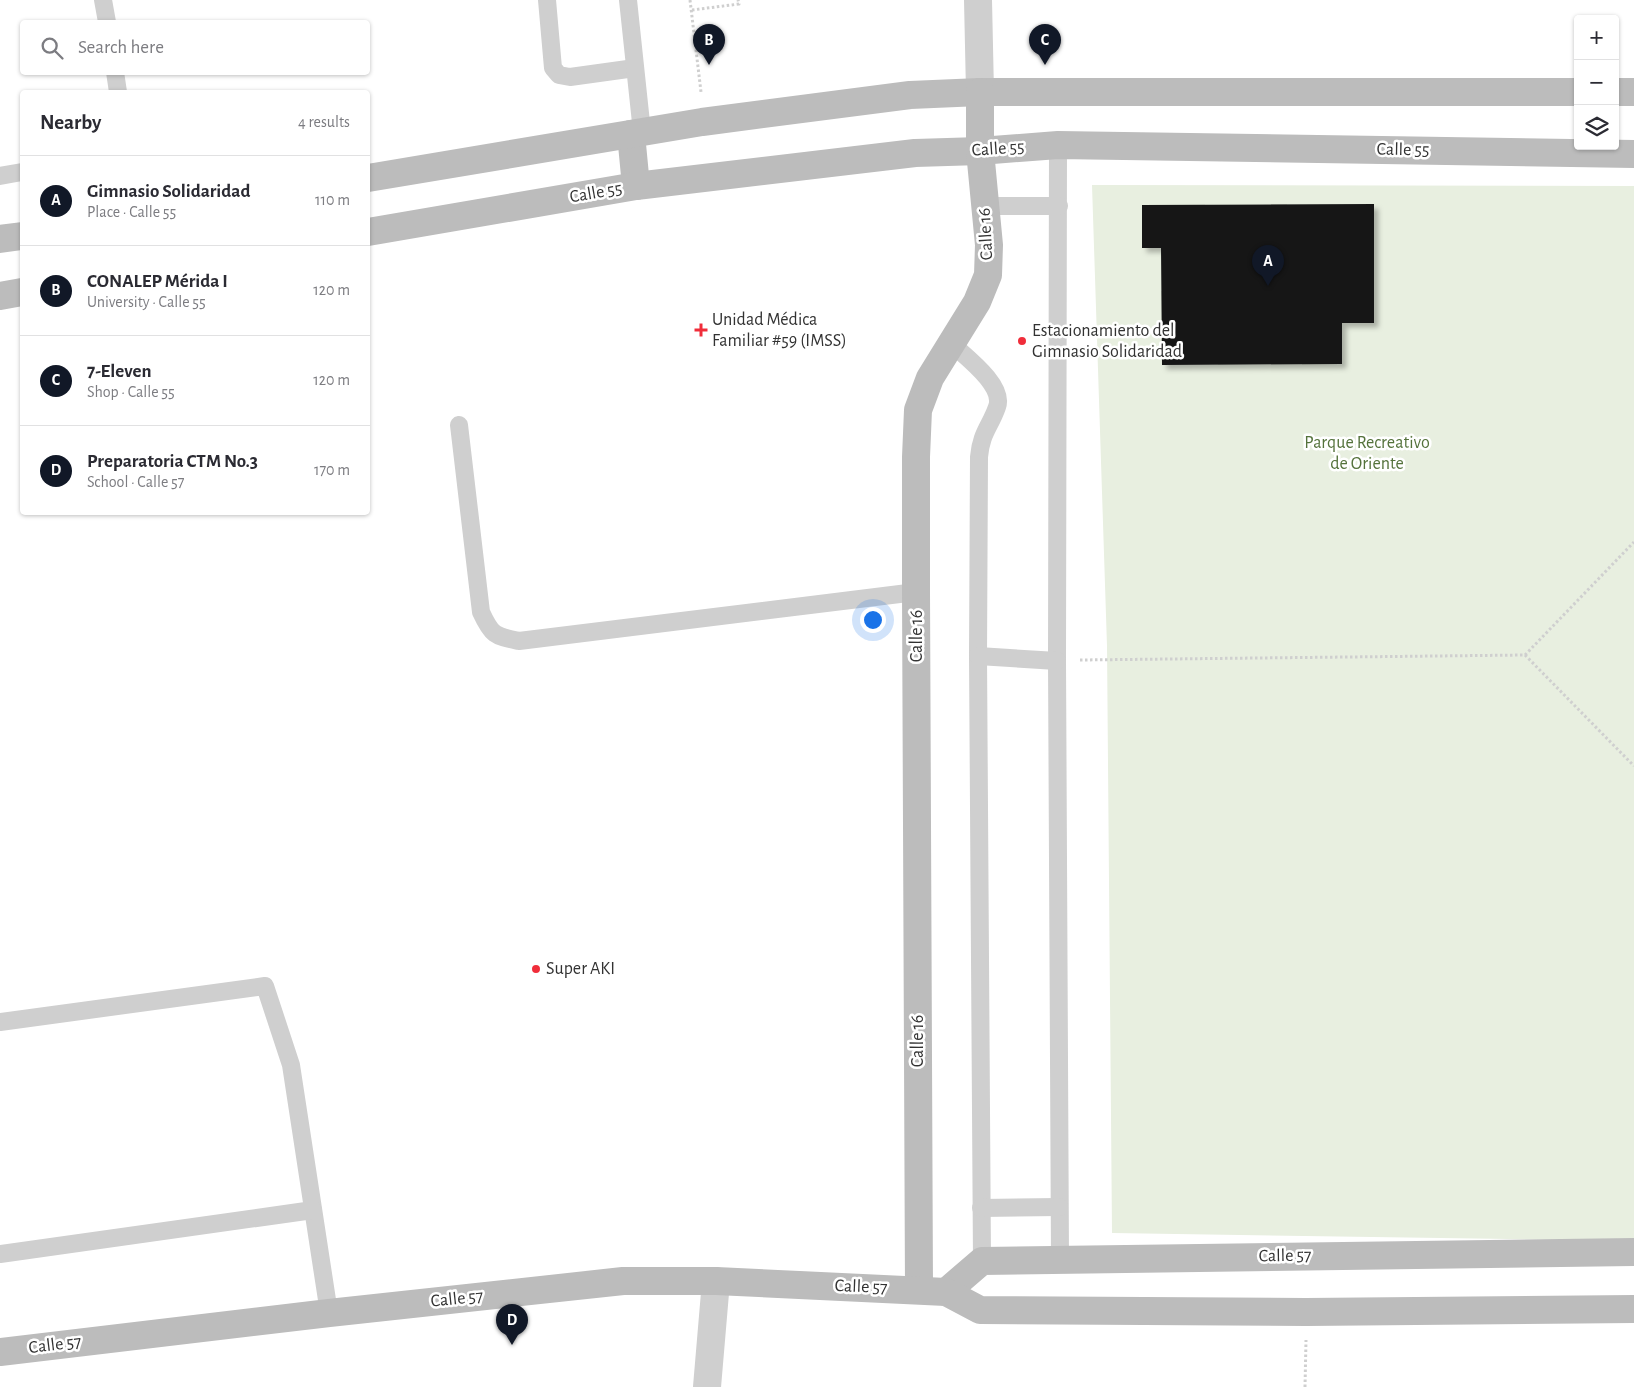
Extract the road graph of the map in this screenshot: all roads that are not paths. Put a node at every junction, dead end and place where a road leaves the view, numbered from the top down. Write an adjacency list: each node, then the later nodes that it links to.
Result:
1 (103, 0): 5 (lane)
2 (547, 0): 6 (lane)
3 (628, 0): 6 (lane)
4 (978, 0): 9 (street, Calle 16)
5 (107, 20)
6 (635, 68): 13 (lane)
7 (115, 75): 8 (lane)
8 (118, 90)
9 (980, 92): 10 (street); 13 (street); 15 (street, Calle 16)
10 (1574, 92)
11 (1619, 92): 12 (street)
12 (1634, 92)
13 (636, 133): 19 (street); 20 (street)
14 (1058, 145): 15 (street, Calle 55); 16 (street, Calle 55); 22 (lane)
15 (980, 151): 20 (street, Calle 55); 21 (street, Calle 16)
16 (1634, 154)
17 (20, 172): 18 (lane)
18 (0, 176)
19 (370, 178)
20 (636, 186): 23 (street, Calle 55)
21 (986, 206): 22 (lane); 28 (street, Calle 16)
22 (1059, 206): 32 (lane)
23 (370, 232)
24 (20, 236): 25 (street)
25 (0, 240)
26 (20, 292): 27 (street)
27 (0, 296)
28 (952, 344): 30 (street, Calle 16); 31 (lane)
29 (459, 425): 30 (lane)
30 (916, 592): 42 (street, Calle 16)
31 (978, 656): 32 (lane); 35 (lane)
32 (1057, 661): 34 (lane)
33 (0, 1022): 36 (lane)
34 (1059, 1207): 35 (lane); 39 (lane)
35 (981, 1208): 40 (lane)
36 (313, 1210): 38 (lane); 45 (lane)
37 (1634, 1252): 39 (street, Calle 57)
38 (0, 1254)
39 (1060, 1259): 40 (street, Calle 57)
40 (982, 1261): 43 (street)
41 (716, 1281): 42 (street, Calle 57); 45 (street, Calle 57); 47 (street)
42 (919, 1290): 43 (street, Calle 57)
43 (946, 1292): 44 (street, Calle 57)
44 (1634, 1309)
45 (329, 1313): 46 (street, Calle 57)
46 (0, 1352)
47 (707, 1387)

